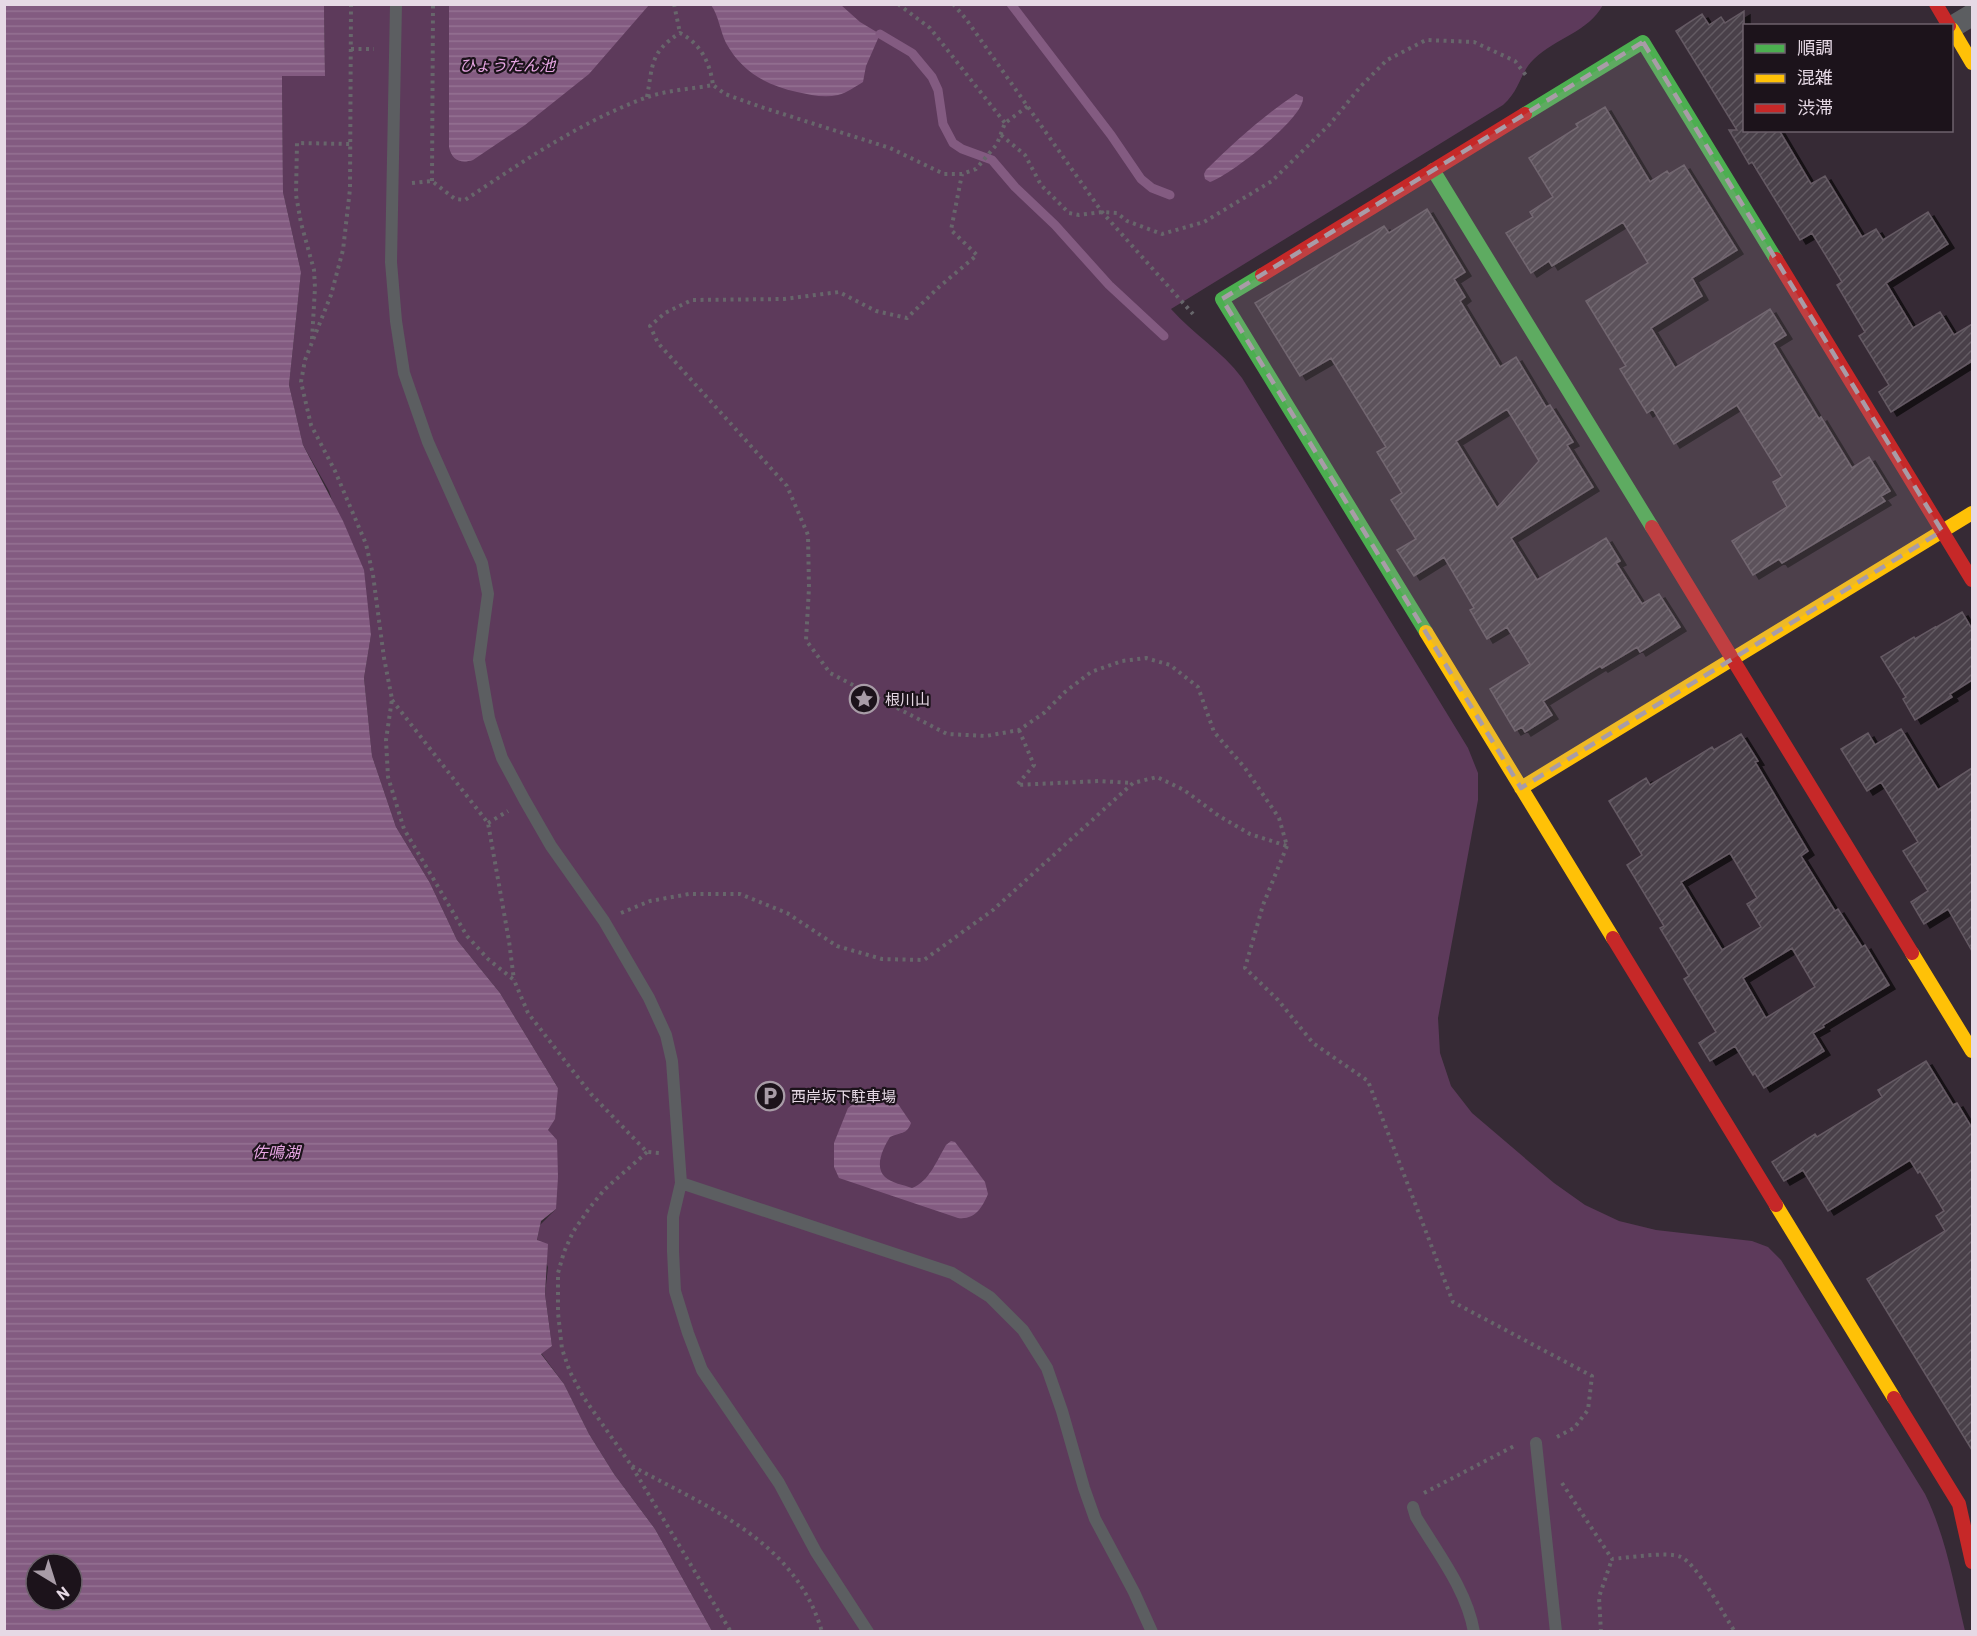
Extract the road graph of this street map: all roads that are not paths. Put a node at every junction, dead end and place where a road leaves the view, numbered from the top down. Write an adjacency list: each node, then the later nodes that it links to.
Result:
1 (396, 4): 15 (lane)
2 (1936, 4): 4 (street)
3 (1972, 15): 5 (street)
4 (1949, 24)
5 (1953, 26)
6 (1953, 30): 7 (street)
7 (1972, 63)
8 (1433, 170): 10 (street); 12 (street); 13 (street)
9 (1972, 513): 10 (street)
10 (1942, 531): 11 (street); 12 (street)
11 (1972, 580)
12 (1733, 659): 13 (street); 14 (street)
13 (1521, 788): 17 (street)
14 (1972, 1051)
15 (681, 1183): 20 (lane); 21 (lane)
16 (1537, 1444): 23 (lane)
17 (1966, 1500): 19 (street)
18 (1413, 1507): 22 (lane)
19 (1972, 1562)
20 (868, 1632)
21 (1152, 1632)
22 (1474, 1632)
23 (1556, 1632)

